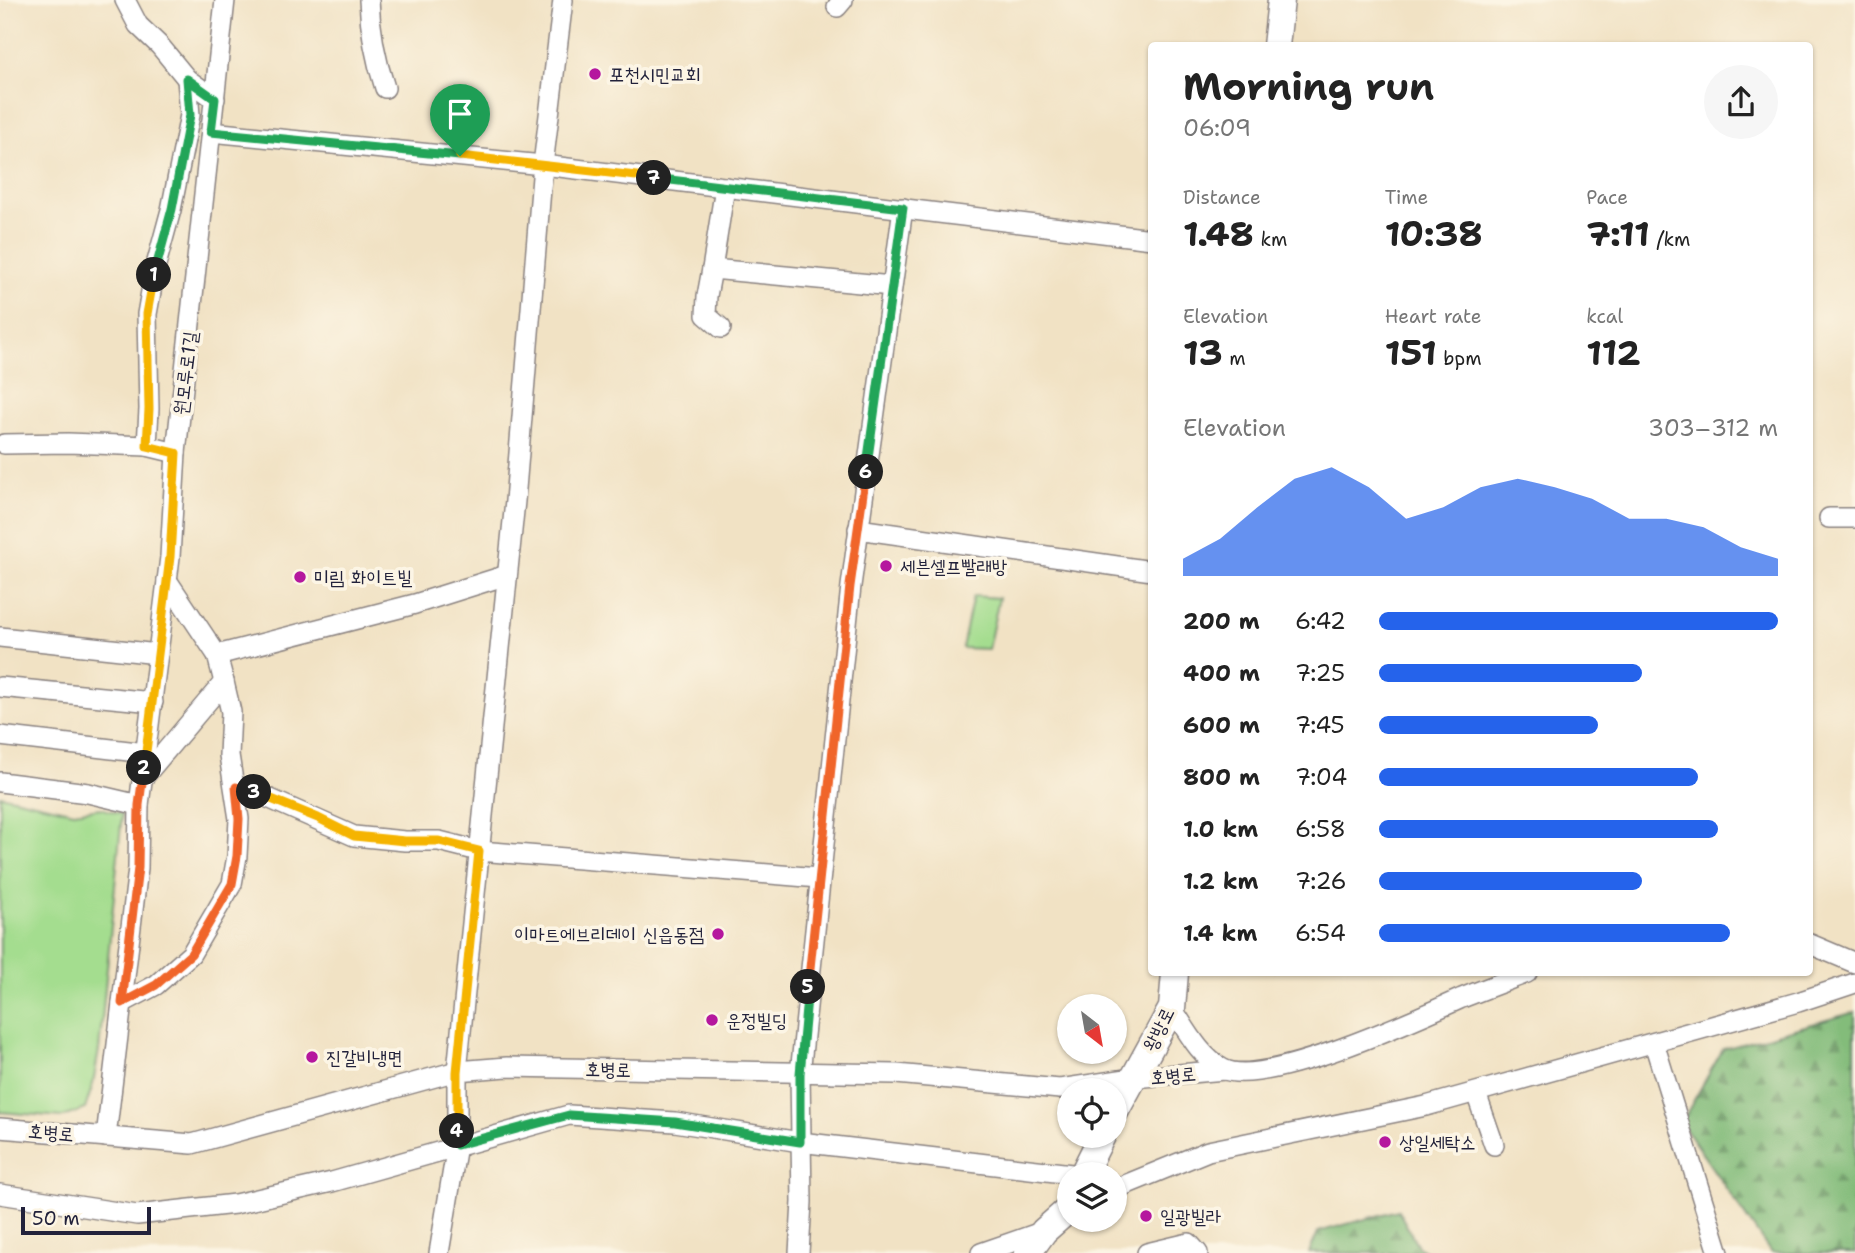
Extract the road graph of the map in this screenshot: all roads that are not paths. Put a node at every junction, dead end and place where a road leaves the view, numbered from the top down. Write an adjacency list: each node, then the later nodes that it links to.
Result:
1 (125, 0): 7 (street)
2 (225, 0): 9 (street, 원모루로1길)
3 (369, 0): 8 (street)
4 (563, 0): 11 (street)
5 (1281, 0): 6 (main road)
6 (1276, 42)
7 (187, 79): 9 (street); 19 (street)
8 (385, 88)
9 (215, 99): 10 (street, 원모루로1길)
10 (211, 132): 11 (street); 20 (street, 원모루로1길)
11 (543, 165): 12 (street); 25 (street)
12 (725, 187): 13 (street); 15 (street)
13 (903, 208): 14 (street); 16 (street)
14 (1148, 239)
15 (712, 268): 16 (street); 17 (street)
16 (892, 286): 23 (street)
17 (721, 328)
18 (4, 444): 19 (street)
19 (147, 446): 20 (street)
20 (176, 453): 26 (street, 원모루로1길)
21 (1855, 518): 22 (street)
22 (1829, 519)
23 (858, 529): 24 (street); 40 (street)
24 (1148, 570)
25 (508, 575): 29 (street); 39 (street)
26 (167, 580): 28 (street, 원모루로1길); 29 (street)
27 (0, 637): 28 (street)
28 (158, 654): 32 (street, 원모루로1길)
29 (217, 655): 30 (street)
30 (224, 682): 35 (street); 37 (street)
31 (0, 687): 32 (street)
32 (153, 702): 34 (street, 원모루로1길)
33 (0, 736): 34 (street)
34 (146, 753): 35 (street, 원모루로1길)
35 (143, 778): 38 (street, 원모루로1길)
36 (0, 782): 38 (street)
37 (236, 787): 39 (street); 46 (street)
38 (139, 805): 46 (street, 원모루로1길)
39 (479, 851): 40 (street); 50 (street)
40 (820, 878): 51 (street)
41 (1813, 945): 42 (street)
42 (1855, 963)
43 (1175, 976): 47 (main road, 왕방로)
44 (1519, 976): 49 (street, 호병로)
45 (1855, 983): 48 (street)
46 (122, 1003): 56 (street, 원모루로1길)
47 (1172, 1008): 49 (street); 52 (main road, 왕방로)
48 (1654, 1044): 54 (street); 71 (street)
49 (1225, 1070): 52 (street, 호병로)
50 (457, 1072): 51 (street, 호병로); 56 (street, 호병로); 58 (street)
51 (800, 1074): 52 (street, 호병로); 57 (street)
52 (1132, 1079): 53 (main road, 왕방로)
53 (1127, 1089)
54 (1476, 1093): 59 (street); 61 (street)
55 (0, 1128): 56 (street, 호병로)
56 (106, 1136)
57 (800, 1142): 58 (street); 60 (street); 66 (street)
58 (457, 1145): 62 (street); 65 (street)
59 (1494, 1145)
60 (1057, 1172)
61 (1127, 1184)
62 (0, 1195)
63 (1057, 1220): 64 (main road)
64 (1044, 1231): 67 (street); 68 (main road)
65 (439, 1253)
66 (799, 1253)
67 (981, 1253)
68 (1028, 1253)
69 (1147, 1253): 70 (street)
70 (1198, 1253)
71 (1719, 1253)

